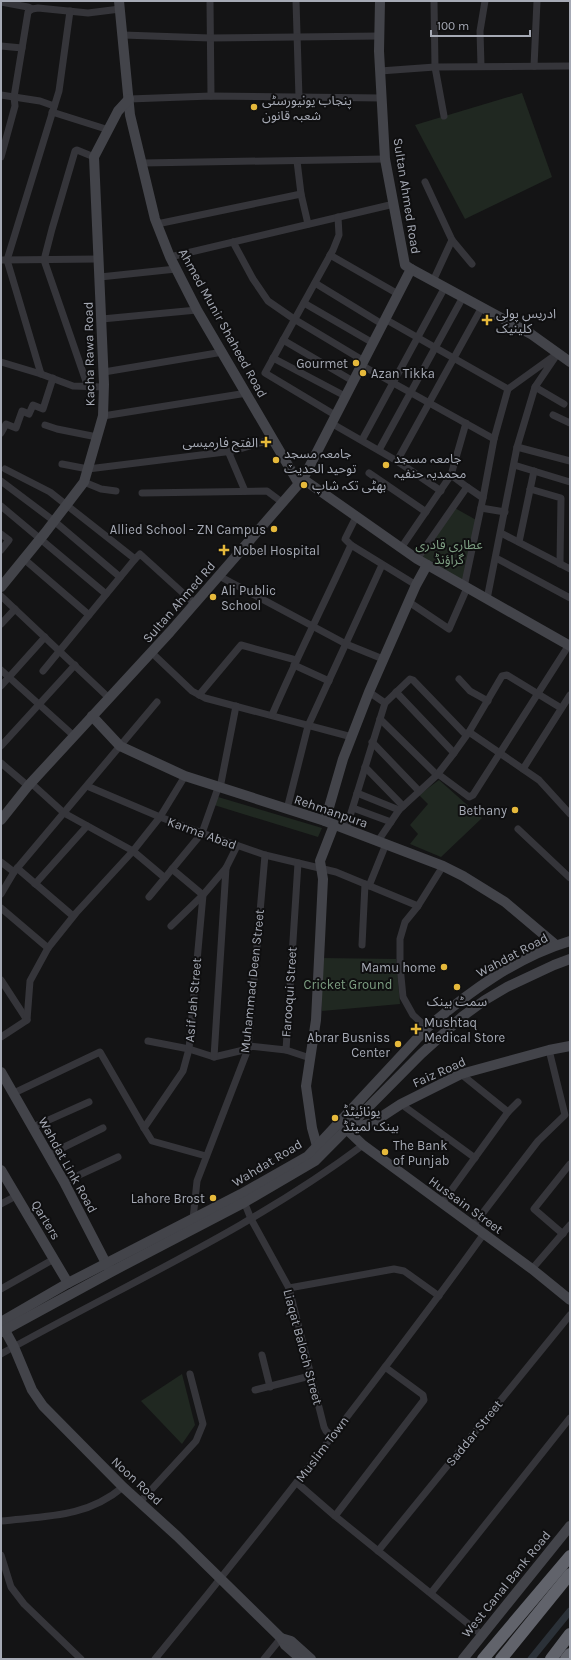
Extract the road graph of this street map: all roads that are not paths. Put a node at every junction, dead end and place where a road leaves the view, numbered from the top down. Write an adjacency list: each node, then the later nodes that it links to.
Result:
1 (210, 1): 14 (street)
2 (296, 1): 13 (street)
3 (380, 1): 12 (street, Sultan Ahmed Road)
4 (434, 1): 20 (street)
5 (485, 1): 17 (street)
6 (537, 1): 18 (street)
7 (1, 2): 9 (street)
8 (120, 5): 10 (street); 11 (street, Ahmed Munir Shaheed Road)
9 (32, 9): 10 (street); 16 (street)
10 (70, 12): 28 (street)
11 (123, 35): 14 (street); 27 (street, Ahmed Munir Shaheed Road)
12 (379, 36): 13 (street); 21 (street, Sultan Ahmed Road)
13 (297, 37): 14 (street); 25 (street)
14 (210, 38): 23 (street)
15 (1, 46): 16 (street)
16 (22, 48): 24 (street)
17 (481, 66): 18 (street); 20 (street)
18 (534, 66): 19 (street)
19 (570, 66)
20 (435, 67): 21 (street); 29 (street)
21 (380, 71): 26 (street, Sultan Ahmed Road)
22 (1, 95): 24 (street)
23 (211, 96): 25 (street); 27 (street)
24 (14, 97): 28 (street); 31 (street)
25 (299, 98): 26 (street)
26 (382, 98): 33 (street, Sultan Ahmed Road)
27 (129, 99): 30 (street); 35 (street, Ahmed Munir Shaheed Road)
28 (53, 109): 30 (street); 47 (street)
29 (444, 116)
30 (108, 130): 32 (street)
31 (1, 157)
32 (94, 157): 46 (street, Kacha Rawa Road); 48 (street)
33 (385, 160): 34 (street); 38 (street, Sultan Ahmed Road)
34 (297, 161): 35 (street); 37 (street)
35 (142, 163): 40 (street, Ahmed Munir Shaheed Road)
36 (425, 182): 42 (street)
37 (301, 194): 40 (street); 41 (street)
38 (394, 204): 39 (street); 50 (street, Sultan Ahmed Road)
39 (338, 217): 41 (street); 44 (street)
40 (157, 224): 45 (street, Ahmed Munir Shaheed Road)
41 (308, 224): 43 (street)
42 (452, 240): 49 (street); 53 (street)
43 (233, 242): 45 (street); 62 (street)
44 (330, 255): 54 (street); 56 (street)
45 (170, 257): 51 (street, Ahmed Munir Shaheed Road)
46 (99, 259): 48 (street); 52 (street, Kacha Rawa Road)
47 (4, 260): 48 (street); 76 (street)
48 (44, 260): 80 (street)
49 (472, 264)
50 (411, 268): 53 (street); 56 (street, Sultan Ahmed Road)
51 (176, 269): 52 (street); 60 (street, Ahmed Munir Shaheed Road)
52 (100, 277): 61 (street, Kacha Rawa Road)
53 (433, 281): 55 (street)
54 (315, 283): 58 (street); 63 (street)
55 (445, 287): 57 (street); 64 (street)
56 (398, 294): 63 (street, Sultan Ahmed Road)
57 (463, 297): 59 (street); 67 (street)
58 (304, 303): 62 (street); 66 (street)
59 (482, 307): 69 (street); 71 (street)
60 (197, 310): 61 (street); 68 (street, Ahmed Munir Shaheed Road)
61 (102, 319): 75 (street, Kacha Rawa Road)
62 (294, 319): 65 (street); 74 (street)
63 (384, 321): 64 (street); 66 (street, Sultan Ahmed Road)
64 (418, 338): 67 (street); 79 (street)
65 (283, 340): 70 (street); 78 (street)
66 (373, 343): 74 (street, Sultan Ahmed Road)
67 (436, 348): 71 (street); 85 (street)
68 (223, 352): 75 (street); 84 (street, Ahmed Munir Shaheed Road)
69 (558, 353): 73 (street); 82 (street); 83 (street)
70 (273, 358): 86 (street); 91 (street)
71 (454, 358): 83 (street); 87 (street)
72 (1, 362): 76 (street)
73 (570, 362)
74 (362, 363): 78 (street, Sultan Ahmed Road); 79 (street)
75 (104, 372): 81 (street, Kacha Rawa Road)
76 (41, 374): 77 (street)
77 (53, 378): 80 (street); 95 (street)
78 (353, 381): 86 (street, Sultan Ahmed Road)
79 (393, 383): 85 (street); 99 (street)
80 (88, 387): 81 (street)
81 (104, 387): 90 (street, Kacha Rawa Road)
82 (535, 387): 88 (street); 100 (street)
83 (508, 389): 97 (street)
84 (247, 393): 90 (street); 98 (street, Ahmed Munir Shaheed Road)
85 (411, 393): 87 (street); 101 (street)
86 (345, 396): 91 (street, Sultan Ahmed Road)
87 (429, 404): 92 (street); 103 (street)
88 (564, 404)
89 (553, 415): 93 (street)
90 (102, 416): 96 (street, Kacha Rawa Road)
91 (333, 419): 99 (street); 113 (street, Sultan Ahmed Road)
92 (466, 423): 97 (street); 111 (street)
93 (570, 423)
94 (45, 425): 96 (street)
95 (1, 432)
96 (97, 437): 108 (street, Kacha Rawa Road)
97 (494, 438): 122 (street)
98 (273, 439): 102 (street); 113 (street, Ahmed Munir Shaheed Road)
99 (362, 440): 101 (street)
100 (517, 447): 104 (street); 106 (street)
101 (379, 450): 103 (street)
102 (228, 451): 108 (street); 120 (street)
103 (398, 461): 119 (street)
104 (570, 461)
105 (62, 464): 108 (street)
106 (514, 465): 109 (street); 128 (street)
107 (5, 469): 124 (street)
108 (88, 469): 114 (street, Kacha Rawa Road)
109 (534, 471): 115 (street); 117 (street)
110 (369, 473): 127 (street)
111 (451, 476): 116 (street); 119 (street)
112 (1, 481): 130 (street)
113 (301, 481): 123 (street, Sultan Ahmed Rd); 129 (street)
114 (84, 482): 118 (street); 124 (street, Kacha Rawa Road)
115 (570, 482)
116 (467, 487): 122 (street); 141 (street)
117 (530, 489): 134 (street); 142 (street)
118 (116, 491)
119 (441, 491): 127 (street)
120 (245, 492): 121 (street); 123 (street)
121 (142, 493)
122 (483, 498): 126 (street)
123 (282, 503): 146 (street, Sultan Ahmed Rd)
124 (66, 505): 130 (street, Kacha Rawa Road); 140 (street)
125 (1, 506): 133 (street)
126 (481, 508): 128 (street); 150 (street)
127 (426, 512): 136 (street)
128 (505, 512): 131 (street)
129 (356, 517): 135 (street); 136 (street)
130 (54, 521): 133 (street, Kacha Rawa Road); 147 (street)
131 (501, 533): 134 (street); 139 (street)
132 (1, 534): 137 (street)
133 (40, 539): 138 (street, Kacha Rawa Road); 151 (street)
134 (519, 542): 142 (street)
135 (351, 544): 143 (street); 160 (street)
136 (401, 548): 141 (street)
137 (1, 550)
138 (24, 558): 149 (street, Kacha Rawa Road); 158 (street)
139 (496, 558): 153 (street); 154 (street)
140 (135, 559): 147 (street); 156 (street)
141 (416, 559): 144 (street)
142 (560, 564): 145 (street)
143 (382, 565): 148 (street); 162 (street)
144 (427, 565): 148 (street); 150 (street)
145 (570, 569)
146 (219, 576): 156 (street, Sultan Ahmed Rd); 160 (street)
147 (120, 577): 151 (street)
148 (416, 585): 155 (street)
149 (1, 587)
150 (466, 587): 154 (street); 155 (street)
151 (106, 594): 158 (street)
152 (1, 596): 157 (street)
153 (570, 598)
154 (487, 599): 163 (street)
155 (409, 602): 166 (street)
156 (195, 604): 165 (street, Sultan Ahmed Rd)
157 (16, 609): 159 (street); 161 (street)
158 (89, 615): 164 (street)
159 (1, 624)
160 (312, 626): 162 (street); 167 (street)
161 (45, 637): 164 (street); 171 (street)
162 (346, 644): 166 (street); 173 (street)
163 (569, 645): 177 (street)
164 (59, 651): 168 (street); 170 (street)
165 (151, 652): 178 (street); 180 (street, Sultan Ahmed Rd)
166 (383, 659): 175 (street)
167 (295, 662): 173 (street); 178 (street); 187 (street)
168 (75, 665): 180 (street); 184 (street)
169 (1, 670): 171 (street)
170 (43, 671)
171 (9, 677): 174 (street); 184 (street)
172 (459, 679): 181 (street)
173 (329, 681): 190 (street)
174 (1, 686)
175 (369, 692): 183 (street); 193 (street)
176 (396, 692): 183 (street); 191 (street); 198 (street)
177 (537, 693): 181 (street); 186 (street); 197 (street)
178 (199, 695): 185 (street)
179 (570, 695): 186 (street)
180 (109, 698): 188 (street, Sultan Ahmed Rd)
181 (488, 701): 191 (street)
182 (157, 702): 196 (street)
183 (385, 703): 189 (street)
184 (39, 704): 192 (street); 195 (street)
185 (236, 706): 187 (street); 206 (street)
186 (562, 708): 201 (street)
187 (272, 715): 190 (street)
188 (92, 716): 192 (street); 196 (street, Rehmanpura)
189 (380, 719): 194 (street); 202 (street)
190 (308, 726): 193 (street); 211 (street)
191 (468, 734): 197 (street); 198 (street)
192 (74, 736): 204 (street)
193 (352, 737): 217 (street)
194 (372, 742): 200 (street); 207 (street)
195 (1, 746)
196 (120, 746): 203 (street, Rehmanpura); 205 (street)
197 (500, 752): 201 (street); 202 (street)
198 (454, 753): 202 (street)
199 (1, 763): 204 (street)
200 (365, 767): 208 (street); 210 (street)
201 (523, 768): 213 (street)
202 (437, 774): 207 (street)
203 (185, 776): 206 (street, Rehmanpura); 214 (street)
204 (29, 785): 212 (street); 215 (street)
205 (87, 786): 212 (street); 214 (street, Karma Abad)
206 (219, 788): 211 (street, Rehmanpura); 221 (street)
207 (419, 791): 210 (street)
208 (357, 794): 209 (street); 210 (street)
209 (353, 808): 216 (street); 219 (street)
210 (401, 808): 216 (street)
211 (287, 809): 217 (street, Rehmanpura)
212 (64, 813): 218 (street); 232 (street)
213 (570, 814)
214 (160, 817): 221 (street, Karma Abad); 224 (street)
215 (1, 820)
216 (391, 822): 222 (street)
217 (330, 823): 219 (street, Rehmanpura); 230 (street)
218 (87, 826): 224 (street); 235 (street)
219 (346, 829): 222 (street, Rehmanpura)
220 (518, 829): 234 (street)
221 (202, 833): 223 (street, Karma Abad); 231 (street)
222 (382, 842): 228 (street, Rehmanpura); 236 (street)
223 (237, 846): 225 (street, Karma Abad); 229 (street)
224 (133, 851): 233 (street); 242 (street)
225 (265, 855): 227 (street, Karma Abad); 256 (street, Muhammad Deen Street)
226 (1, 862): 232 (street)
227 (298, 864): 230 (street, Karma Abad); 257 (street, Farooqui Street)
228 (443, 866): 240 (street); 246 (street, Rehmanpura)
229 (226, 868): 238 (street); 259 (street)
230 (321, 868): 236 (street, Karma Abad); 260 (street)
231 (172, 869): 233 (street); 238 (street)
232 (15, 870): 235 (street); 237 (street)
233 (165, 878): 239 (street)
234 (570, 878)
235 (35, 884): 242 (street)
236 (367, 885): 240 (street, Karma Abad); 245 (street)
237 (1, 894)
238 (203, 895): 243 (street); 255 (street, Asif Jah Street)
239 (150, 898)
240 (418, 906): 251 (street)
241 (1, 908): 247 (street)
242 (73, 916): 247 (street)
243 (171, 926)
244 (570, 941): 246 (street, Wahdat Road)
245 (362, 945)
246 (556, 945): 251 (street, Wahdat Road)
247 (48, 948): 250 (street)
248 (570, 959): 272 (street, Wahdat Road)
249 (2, 985): 250 (street)
250 (27, 1020): 252 (street)
251 (427, 1028): 268 (street, Wahdat Road)
252 (1, 1037)
253 (148, 1041): 255 (street)
254 (570, 1046): 258 (street, Faiz Road)
255 (189, 1049): 259 (street); 271 (street, Asif Jah Street)
256 (248, 1049): 257 (street, Farooqui Street); 259 (street, Farooqui Street); 277 (street, Muhammad Deen Street)
257 (286, 1050): 260 (street)
258 (549, 1050): 262 (street, Faiz Road); 289 (street)
259 (214, 1057)
260 (310, 1058): 274 (street)
261 (1, 1072): 263 (street, Wahdat Link Road)
262 (461, 1074): 266 (street, Faiz Road); 267 (street)
263 (14, 1093): 269 (street, Wahdat Link Road); 271 (street)
264 (89, 1102): 269 (street)
265 (518, 1102): 267 (street)
266 (401, 1104): 272 (street, Faiz Road); 278 (street)
267 (508, 1112): 278 (street)
268 (339, 1122): 272 (street, Hussain Street); 274 (street, Wahdat Road)
269 (32, 1127): 275 (street, Wahdat Link Road)
270 (103, 1128): 275 (street)
271 (144, 1128): 277 (street)
272 (347, 1129): 273 (street, Hussain Street); 283 (street, Wahdat Road)
273 (363, 1145): 284 (street, Hussain Street); 287 (street)
274 (317, 1146): 283 (street, Wahdat Road)
275 (48, 1155): 281 (street, Wahdat Link Road)
276 (118, 1156): 281 (street)
277 (206, 1156): 286 (street, Muhammad Deen Street)
278 (475, 1158): 284 (street)
279 (570, 1164): 290 (street)
280 (1, 1170): 282 (street, Qarters)
281 (64, 1182): 293 (street, Wahdat Link Road)
282 (16, 1196): 285 (street); 292 (street, Qarters)
283 (243, 1198): 286 (street, Wahdat Road); 287 (street, Liaqat Baloch Street); 293 (street, Wahdat Road)
284 (442, 1203): 289 (street, Hussain Street)
285 (1, 1204)
286 (193, 1219): 293 (street, Wahdat Road)
287 (251, 1219): 296 (street, Liaqat Baloch Street); 302 (street)
288 (570, 1225): 290 (street)
289 (472, 1227): 291 (street, Hussain Street)
290 (563, 1234): 294 (street)
291 (483, 1235): 294 (street, Hussain Street); 298 (street, Muslim Town)
292 (54, 1259): 295 (street, Qarters); 297 (street)
293 (108, 1267): 295 (street, Wahdat Road); 301 (street, Wahdat Road)
294 (532, 1269): 299 (street, Hussain Street)
295 (68, 1283): 301 (street, Wahdat Road)
296 (289, 1288): 298 (street); 307 (street, Liaqat Baloch Street)
297 (1, 1289)
298 (439, 1296): 305 (street, Muslim Town)
299 (570, 1300)
300 (570, 1316): 318 (street, Saddar Street)
301 (2, 1327): 302 (street, Noon Road)
302 (14, 1346): 303 (street); 313 (street, Noon Road)
303 (1, 1354)
304 (262, 1356): 308 (street)
305 (385, 1367): 311 (street, Muslim Town); 315 (street)
306 (190, 1374): 314 (street)
307 (310, 1376): 308 (street); 311 (street, Liaqat Baloch Street)
308 (270, 1386): 309 (street)
309 (255, 1390)
310 (570, 1418): 323 (street)
311 (332, 1436): 312 (street, Muslim Town)
312 (297, 1483): 315 (street); 322 (street, Muslim Town)
313 (123, 1487): 314 (street, Noon Road); 316 (street)
314 (140, 1502): 322 (street, Noon Road)
315 (335, 1516): 318 (street)
316 (1, 1521)
317 (570, 1526): 324 (street, West Canal Bank Road)
318 (378, 1550): 323 (street)
319 (1, 1555): 328 (street)
320 (570, 1556): 334 (highway)
321 (570, 1574): 335 (highway)
322 (222, 1579): 326 (street, Noon Road); 329 (street, Muslim Town)
323 (431, 1593): 324 (street)
324 (482, 1634): 333 (street, West Canal Bank Road)
325 (570, 1634): 336 (highway)
326 (281, 1638): 330 (street); 331 (street, Noon Road); 332 (street, Noon Road)
327 (570, 1654): 337 (highway)
328 (81, 1659)
329 (155, 1659)
330 (264, 1659)
331 (301, 1659)
332 (311, 1659)
333 (463, 1659)
334 (483, 1659)
335 (501, 1659)
336 (551, 1659)
337 (566, 1659)

